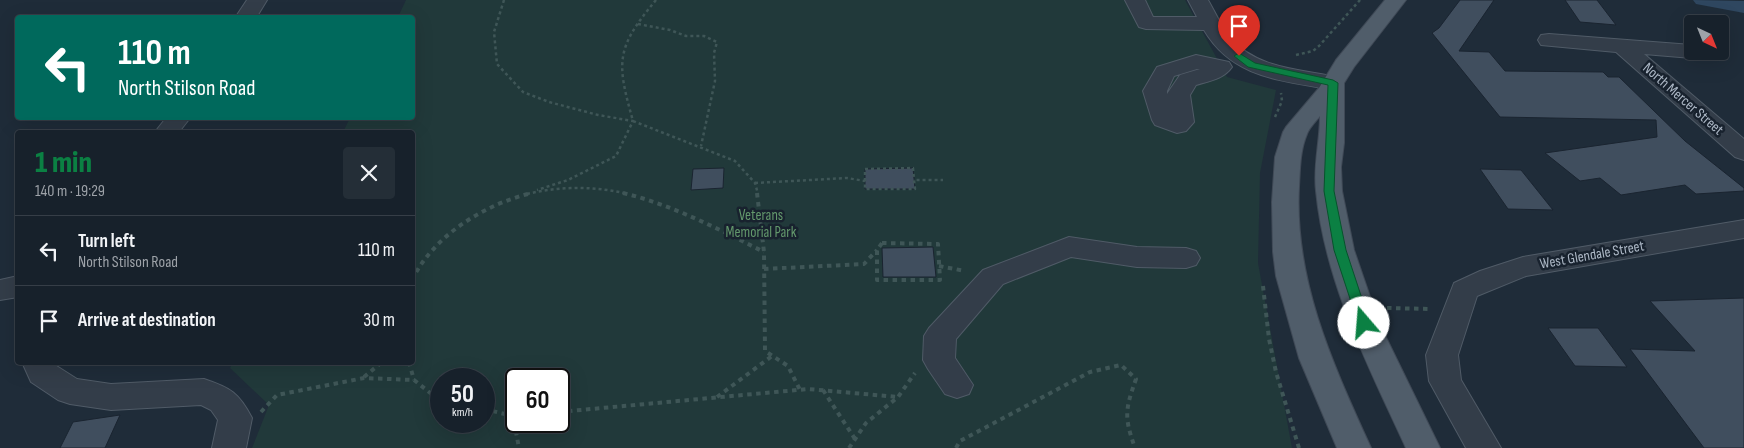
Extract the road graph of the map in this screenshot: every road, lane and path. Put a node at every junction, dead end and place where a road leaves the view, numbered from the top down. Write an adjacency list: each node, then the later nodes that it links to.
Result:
1 (257, 0): 8 (street)
2 (504, 0): 19 (path)
3 (656, 0): 9 (path)
4 (1135, 0): 10 (street)
5 (1198, 0): 10 (street)
6 (1360, 0): 14 (path)
7 (1396, 0): 17 (main road)
8 (248, 15)
9 (638, 24): 19 (path); 21 (path)
10 (1212, 24): 15 (street)
11 (1549, 40): 12 (street, North Mercer Street)
12 (1621, 45): 13 (street, North Mercer Street); 22 (street, North Mercer Street)
13 (1684, 50)
14 (1308, 55)
15 (1252, 65): 16 (street); 17 (street)
16 (1221, 67)
17 (1333, 83): 59 (main road); 60 (main road)
18 (176, 120): 20 (street)
19 (633, 121): 21 (path); 27 (path)
20 (169, 130)
21 (701, 146): 26 (path)
22 (1744, 152)
23 (914, 180): 24 (path); 25 (path); 25 (path)
24 (943, 180)
25 (865, 181): 26 (path)
26 (756, 183): 30 (path)
27 (529, 193): 30 (path); 35 (path)
28 (1744, 229): 61 (street, West Glendale Street)
29 (877, 250): 32 (path); 32 (path); 33 (path)
30 (764, 252): 33 (path)
31 (1186, 258): 46 (street)
32 (939, 266): 34 (path)
33 (764, 269): 40 (path)
34 (972, 272)
35 (415, 274)
36 (15, 287): 37 (street)
37 (0, 290)
38 (1379, 307): 39 (path)
39 (1402, 309)
40 (772, 356): 47 (path); 51 (path)
41 (39, 365): 55 (street)
42 (379, 365): 44 (path)
43 (410, 365): 45 (path)
44 (364, 378): 45 (path); 55 (path)
45 (414, 380): 49 (path)
46 (957, 385)
47 (800, 390): 48 (path); 51 (path)
48 (823, 390): 50 (path); 54 (path)
49 (430, 393)
50 (898, 397)
51 (716, 398): 52 (path)
52 (570, 411)
53 (518, 433): 56 (path)
54 (855, 440)
55 (230, 445)
56 (519, 448)
57 (956, 448): 58 (path)
58 (1135, 448)
59 (1354, 448)
60 (1423, 448)
61 (1484, 448)

